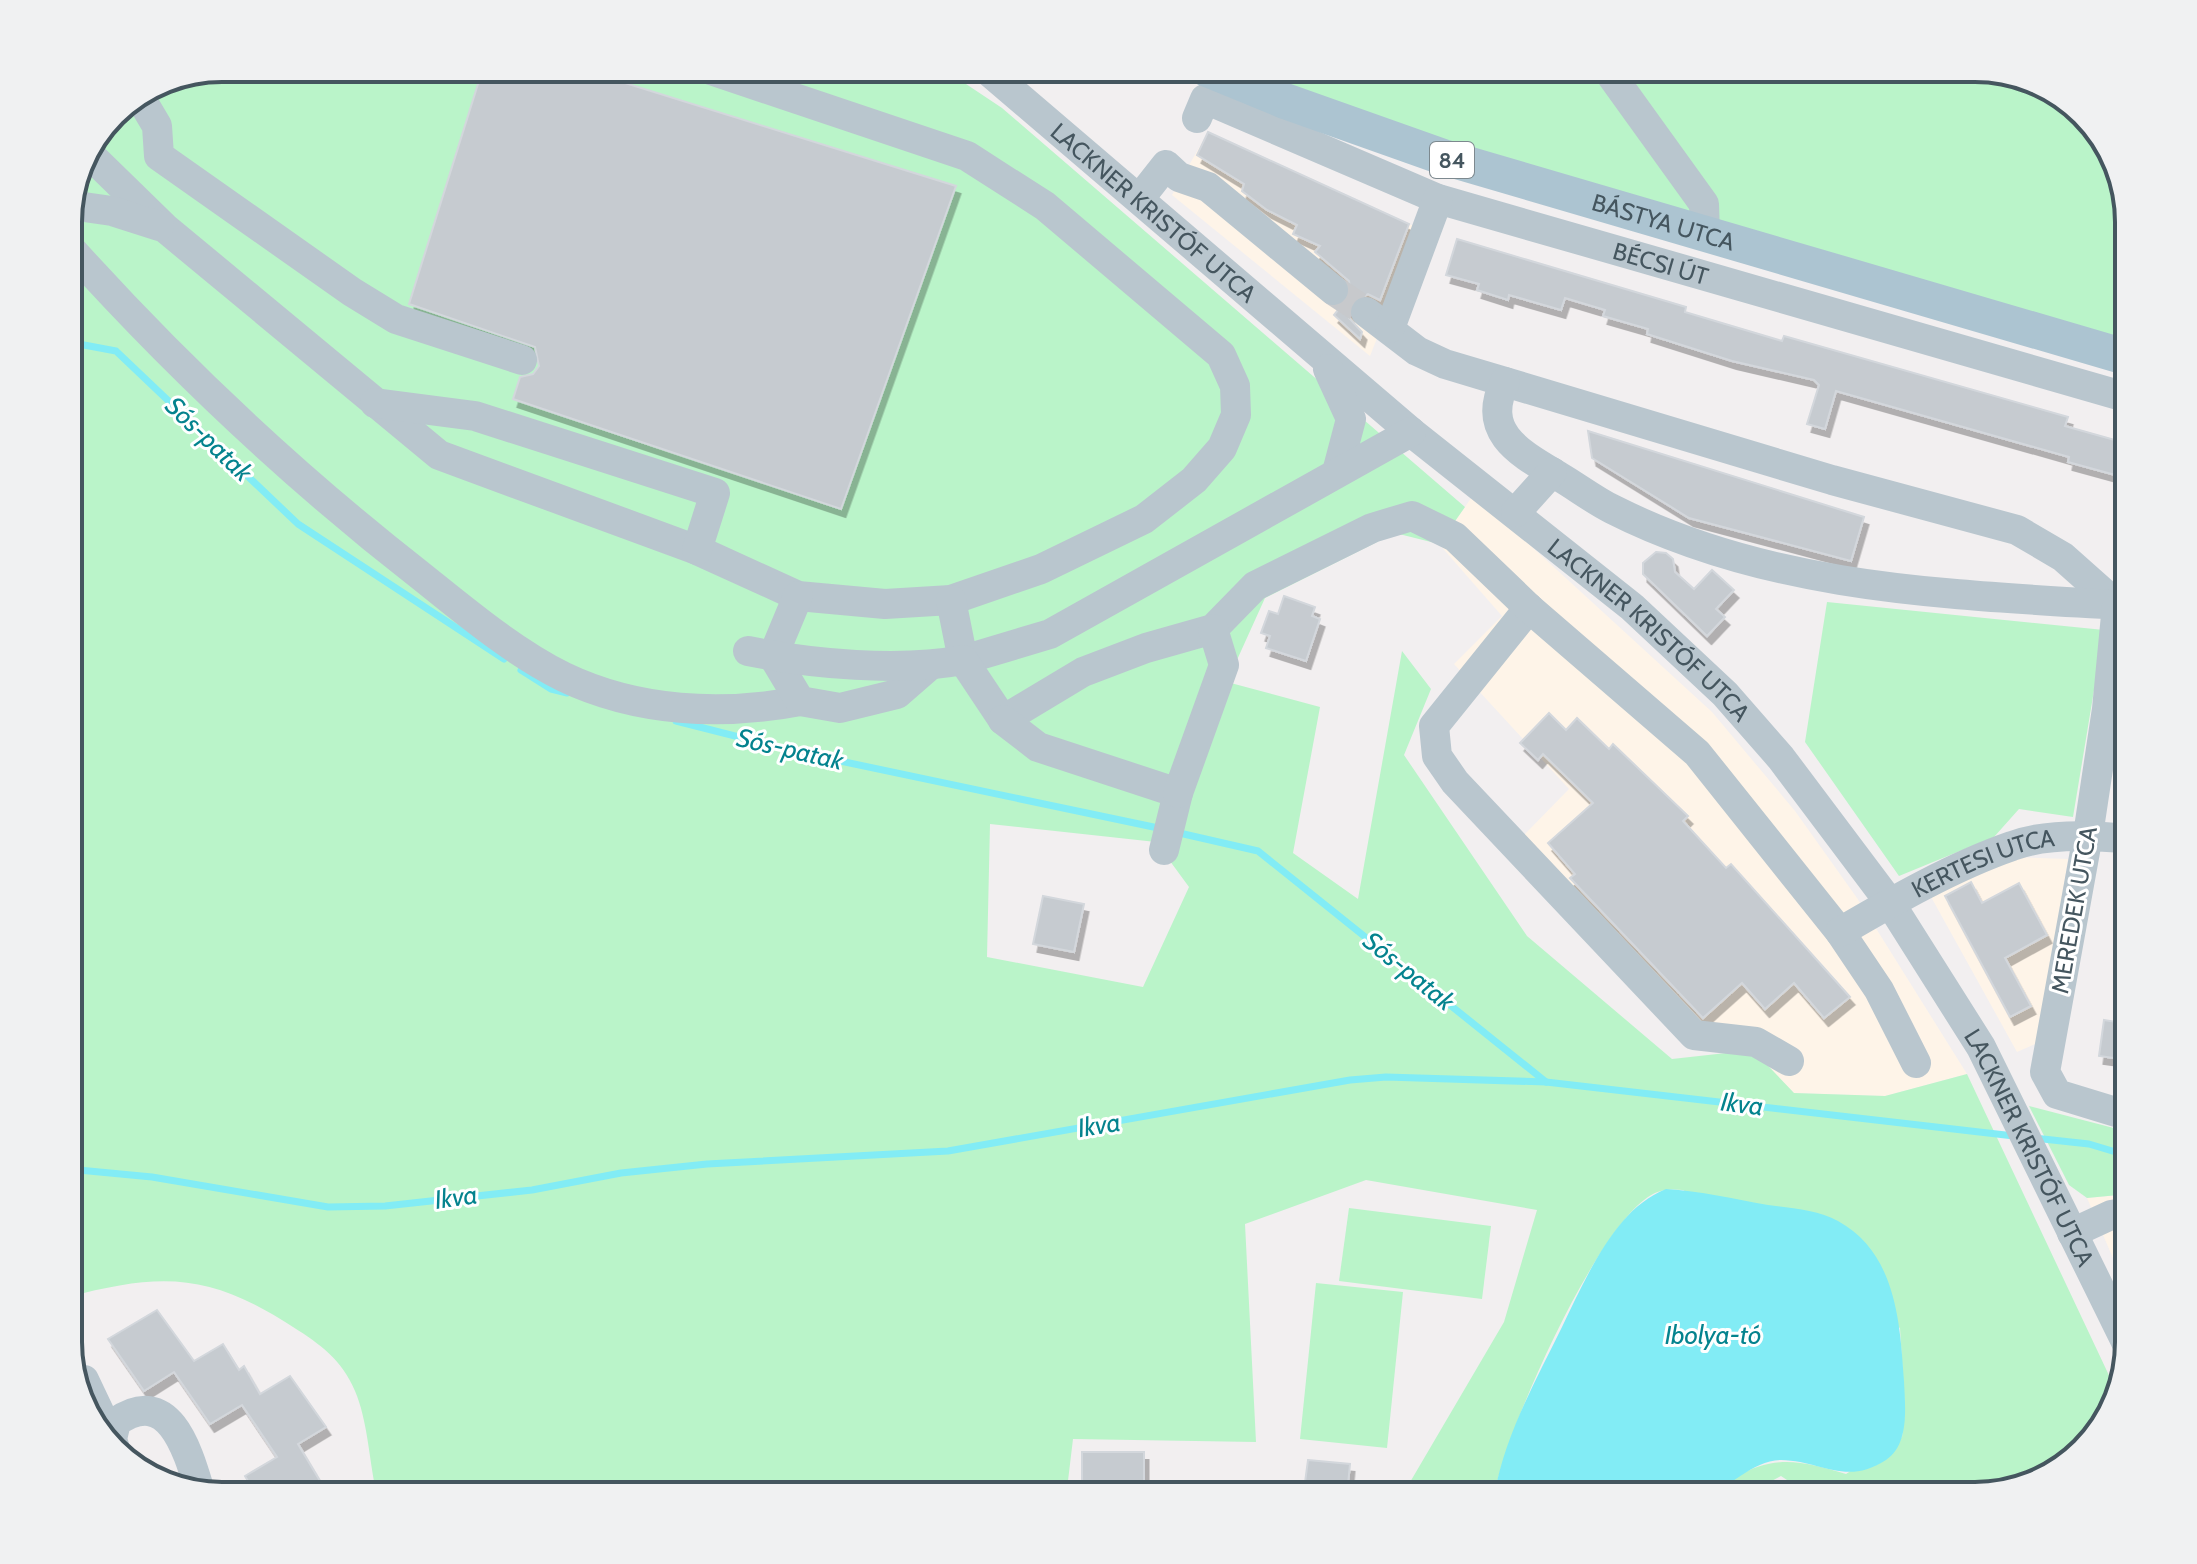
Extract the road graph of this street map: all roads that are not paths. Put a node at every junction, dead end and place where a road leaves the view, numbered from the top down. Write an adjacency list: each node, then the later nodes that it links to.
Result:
1 (747, 82): 27 (street)
2 (1002, 82): 7 (street, LACKNER KRISTÓF UTCA)
3 (1616, 82): 11 (street)
4 (1202, 95): 8 (street, BÉCSI ÚT); 11 (main road, BÁSTYA UTCA / 84)
5 (145, 106): 16 (street)
6 (96, 161): 10 (street)
7 (1140, 198): 13 (street); 14 (street, LACKNER KRISTÓF UTCA)
8 (1438, 199): 17 (street); 18 (street, BÉCSI ÚT)
9 (83, 207): 10 (street)
10 (165, 228): 19 (street)
11 (1705, 235): 15 (main road, BÁSTYA UTCA / 84)
12 (82, 262): 35 (street)
13 (1333, 290)
14 (1319, 354): 20 (street, LACKNER KRISTÓF UTCA); 21 (street)
15 (2115, 354)
16 (522, 360)
17 (1505, 382): 22 (street); 25 (street)
18 (2115, 394)
19 (375, 403): 24 (street); 24 (street)
20 (1411, 432): 21 (street); 23 (street, LACKNER KRISTÓF UTCA)
21 (1337, 472): 33 (street)
22 (1552, 472): 23 (street); 28 (street)
23 (1516, 512): 39 (street, LACKNER KRISTÓF UTCA)
24 (697, 550): 26 (street)
25 (2115, 595)
26 (798, 596): 27 (street); 31 (street)
27 (951, 600): 33 (street)
28 (2115, 601)
29 (1529, 608): 30 (street); 40 (street); 41 (street)
30 (1213, 629): 36 (street); 36 (street)
31 (760, 653): 34 (street); 35 (street)
32 (2115, 655): 37 (street, MEREDEK UTCA)
33 (963, 660): 34 (street); 36 (street)
34 (928, 667): 35 (street)
35 (800, 701)
36 (1003, 720)
37 (2088, 835): 38 (street, KERTESI UTCA); 39 (street, KERTESI UTCA); 43 (street, MEREDEK UTCA)
38 (2115, 838)
39 (1890, 903): 40 (street, KERTESI UTCA); 45 (street, LACKNER KRISTÓF UTCA)
40 (1840, 932): 42 (street)
41 (1789, 1061)
42 (1916, 1063)
43 (2115, 1112)
44 (2115, 1214): 45 (street)
45 (2072, 1233): 46 (street, LACKNER KRISTÓF UTCA)
46 (2115, 1320)
47 (115, 1431): 48 (street)
48 (196, 1479)

